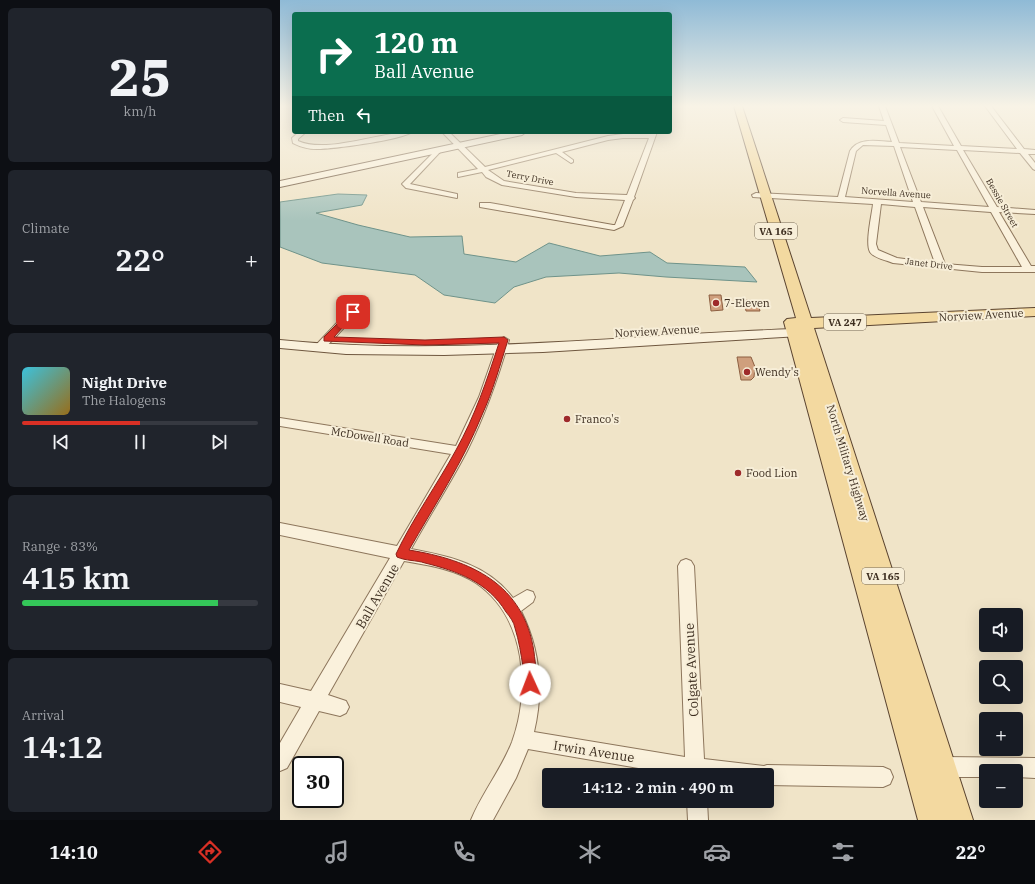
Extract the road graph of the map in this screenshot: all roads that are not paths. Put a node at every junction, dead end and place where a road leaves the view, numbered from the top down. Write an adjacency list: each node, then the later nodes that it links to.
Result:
1 (298, 144): 2 (street)
2 (342, 144)
3 (467, 144): 13 (main road)
4 (586, 144): 16 (street)
5 (649, 144): 26 (street)
6 (743, 144): 24 (main road, North Military Highway / VA 165)
7 (748, 144): 24 (main road, North Military Highway / VA 165)
8 (861, 144): 27 (street)
9 (870, 144): 12 (street)
10 (957, 144): 14 (street, Bessie Street)
11 (1018, 144): 17 (street)
12 (896, 145): 14 (street); 29 (street)
13 (459, 146): 15 (main road); 21 (street, Terry Drive)
14 (959, 148): 17 (street); 31 (street, Bessie Street)
15 (439, 150): 23 (main road); 25 (street)
16 (557, 151): 19 (street); 21 (street)
17 (1023, 151): 18 (street); 20 (street)
18 (1035, 152)
19 (571, 161)
20 (1035, 168)
21 (483, 169): 22 (street); 26 (street, Terry Drive)
22 (461, 175)
23 (280, 184)
24 (761, 195): 27 (street, Norvella Avenue); 38 (main road, North Military Highway / VA 165)
25 (454, 196)
26 (631, 198): 30 (street)
27 (841, 200): 28 (street, Norvella Avenue)
28 (877, 202): 29 (street, Norvella Avenue); 33 (street, Janet Drive)
29 (918, 204): 31 (street, Norvella Avenue); 33 (street)
30 (483, 205)
31 (994, 209): 32 (street, Norvella Avenue); 34 (street, Bessie Street)
32 (1035, 212)
33 (941, 266): 34 (street, Janet Drive)
34 (1032, 269)
35 (353, 312): 40 (street)
36 (1035, 312): 38 (main road, Norview Avenue / VA 247)
37 (1035, 321): 38 (main road, Norview Avenue / VA 247)
38 (800, 329): 42 (main road, Norview Avenue); 55 (main road, North Military Highway / VA 165)
39 (280, 334): 40 (main road, Norview Avenue)
40 (323, 343): 41 (main road, Norview Avenue); 42 (main road, Norview Avenue)
41 (280, 344)
42 (502, 344): 44 (street, Ball Avenue)
43 (280, 422): 44 (street, McDowell Road)
44 (460, 451): 46 (street, Ball Avenue)
45 (280, 528): 46 (street)
46 (401, 554): 49 (street); 51 (street, Ball Avenue)
47 (686, 566): 57 (street, Colgate Avenue)
48 (527, 597): 49 (street)
49 (512, 608): 53 (street)
50 (280, 693): 51 (street)
51 (315, 701): 52 (street); 54 (street, Ball Avenue)
52 (340, 707)
53 (522, 739): 56 (street, Irwin Avenue); 62 (street)
54 (280, 761)
55 (929, 767): 58 (street); 64 (main road, North Military Highway / VA 165); 65 (main road, North Military Highway / VA 165)
56 (679, 768)
57 (695, 768)
58 (1035, 768)
59 (774, 775): 60 (street)
60 (882, 777)
61 (697, 808): 63 (street)
62 (481, 820)
63 (698, 820)
64 (933, 820)
65 (958, 820)

